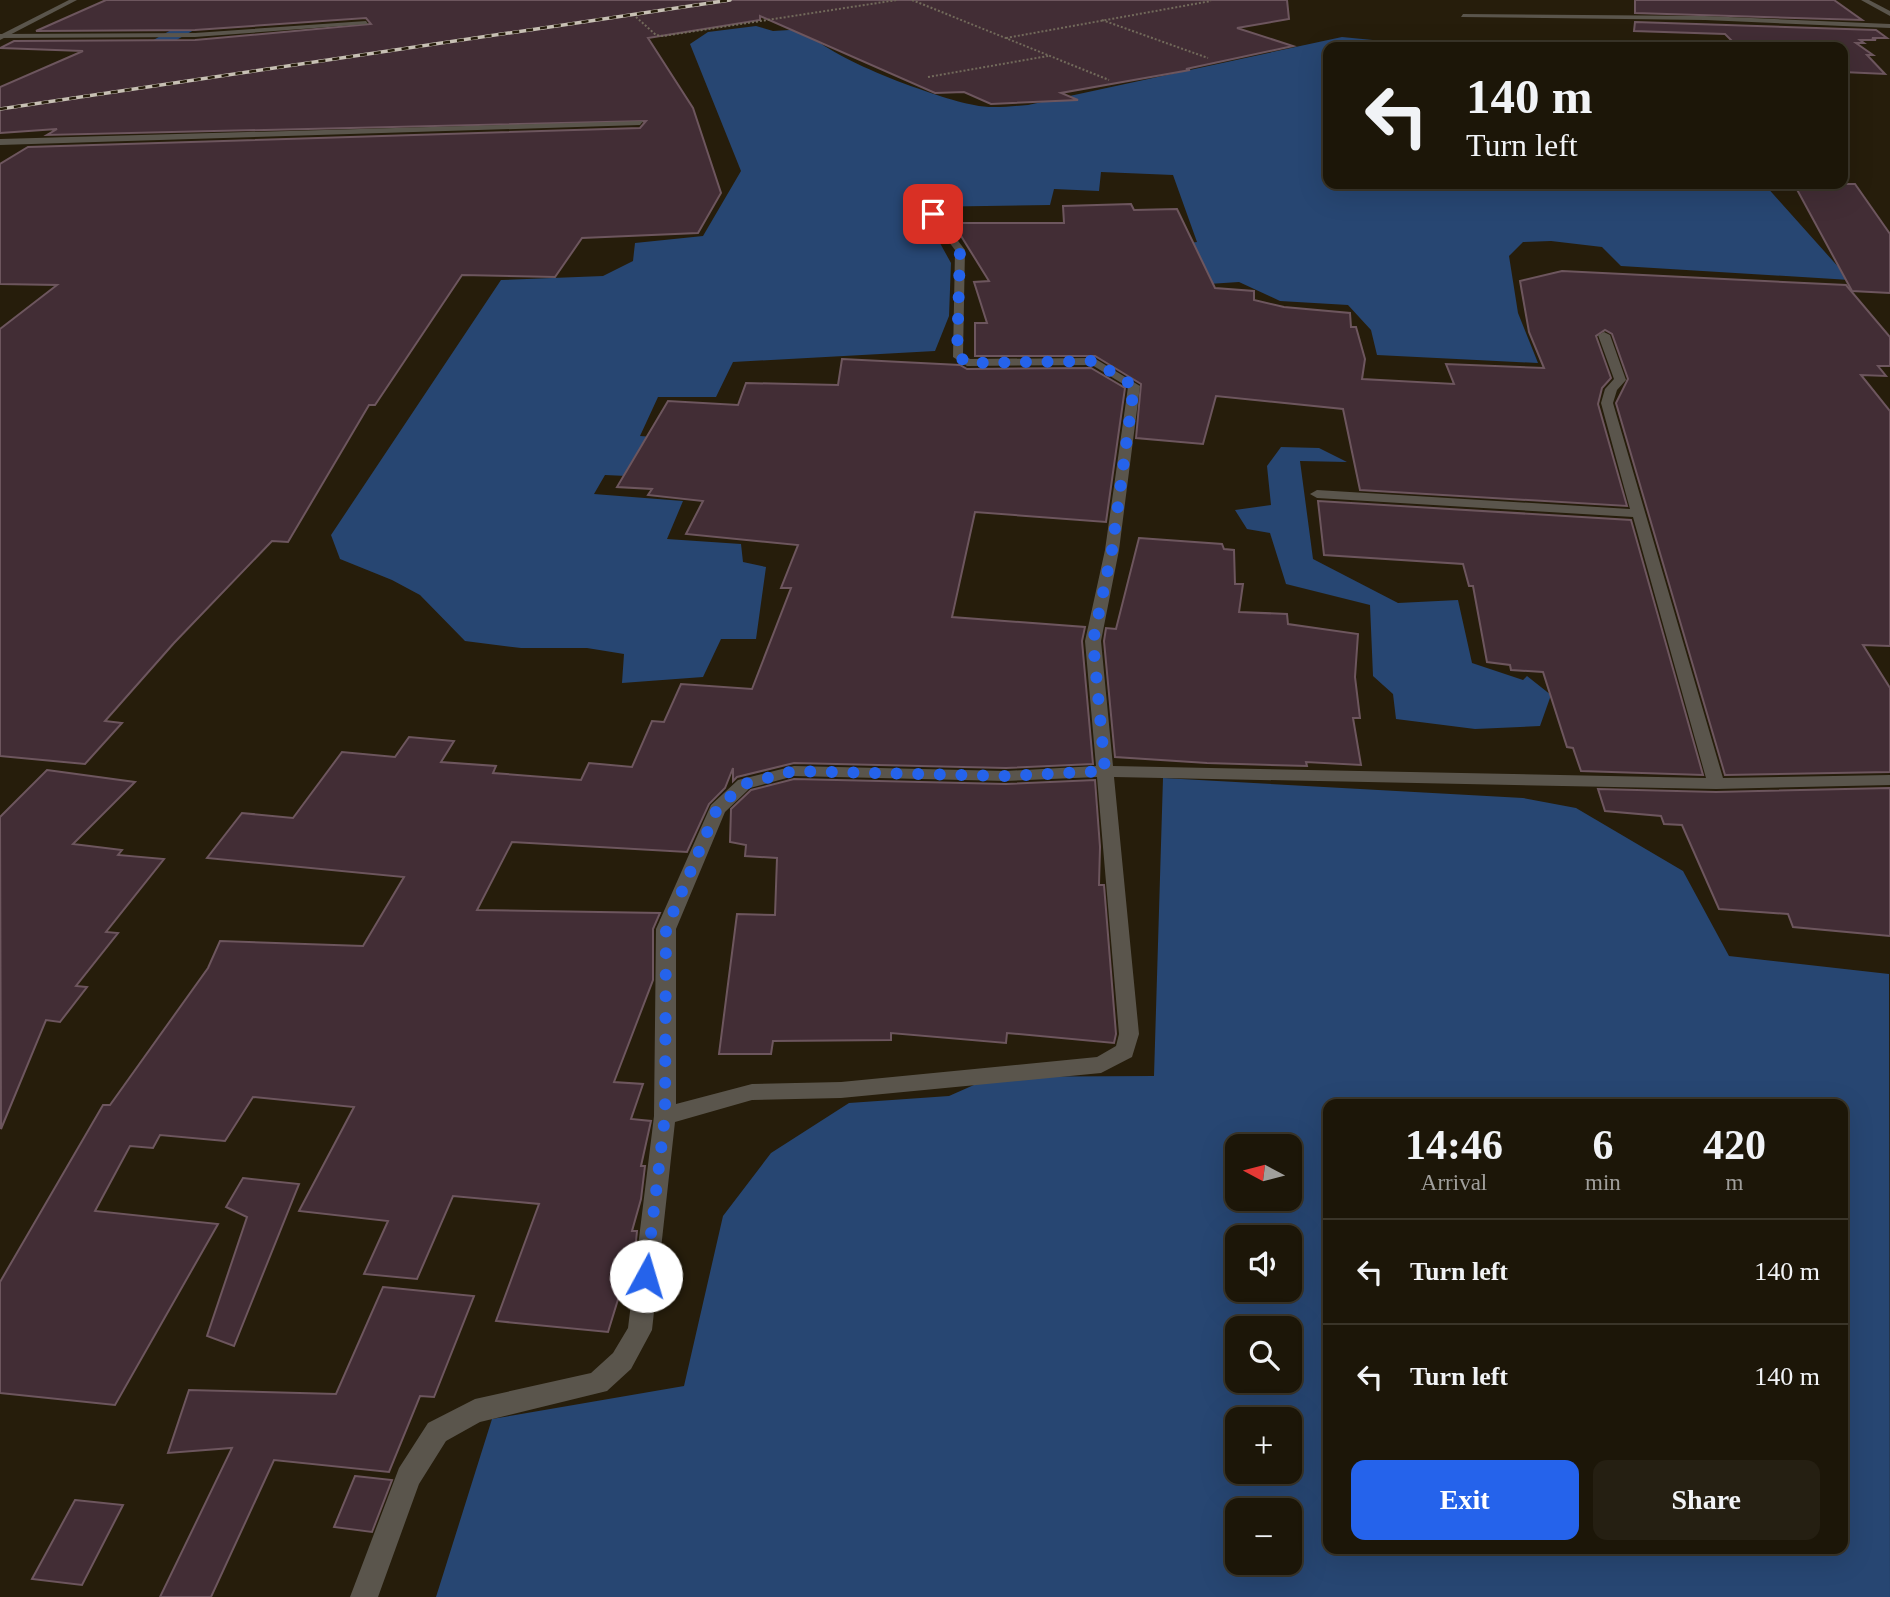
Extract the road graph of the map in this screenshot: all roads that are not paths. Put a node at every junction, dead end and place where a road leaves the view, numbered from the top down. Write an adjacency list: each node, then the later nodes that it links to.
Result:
1 (74, 0): 7 (street)
2 (1864, 0): 3 (street)
3 (1890, 14)
4 (1463, 16): 6 (street)
5 (366, 23): 7 (street)
6 (1890, 26)
7 (1, 37)
8 (640, 122): 9 (street)
9 (0, 142)
10 (933, 214): 14 (street)
11 (1604, 335): 13 (street)
12 (1317, 494): 13 (street)
13 (1636, 513): 16 (street)
14 (1105, 771): 16 (street); 17 (street); 17 (street)
15 (1890, 780): 16 (street)
16 (1716, 784)
17 (665, 1116): 18 (street)
18 (364, 1597)

